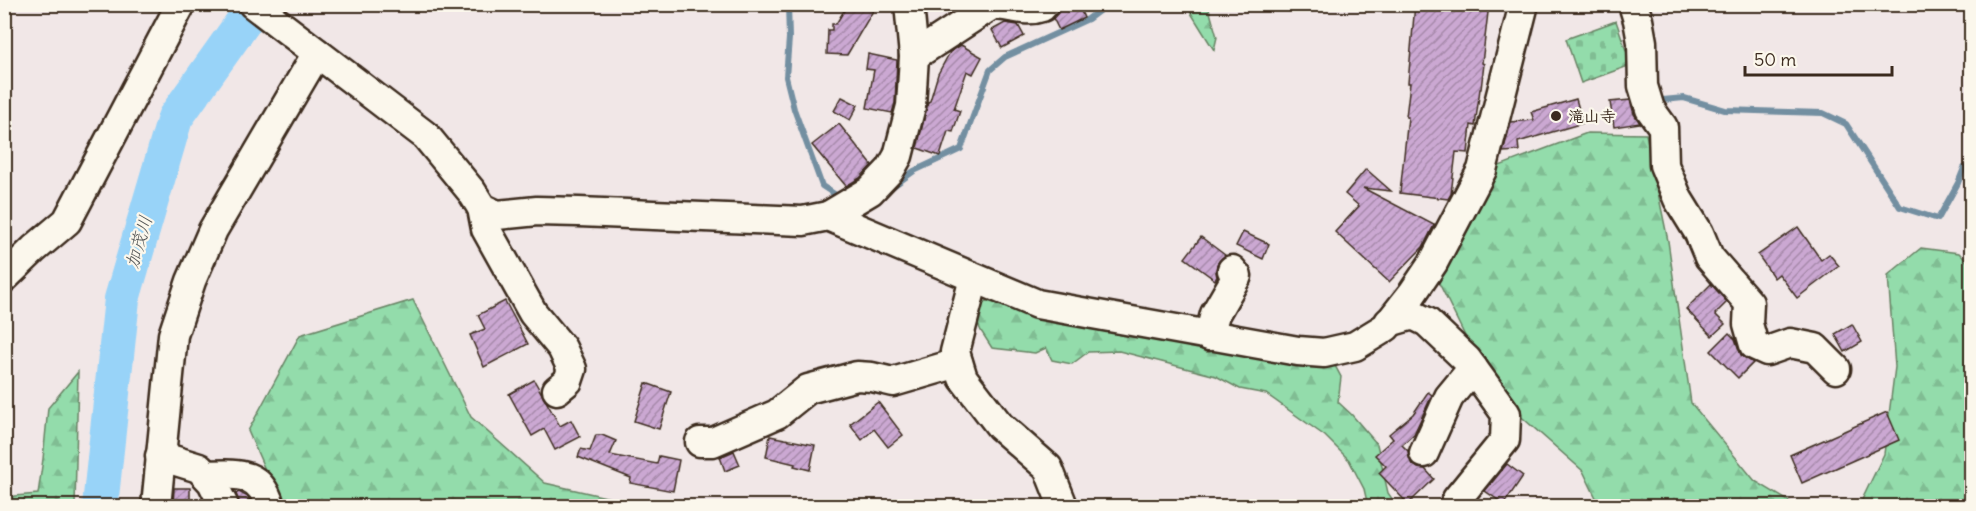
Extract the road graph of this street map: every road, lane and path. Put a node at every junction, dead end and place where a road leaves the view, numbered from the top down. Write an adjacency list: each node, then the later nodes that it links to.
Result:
1 (181, 4): 12 (street)
2 (253, 4): 7 (street)
3 (909, 4): 8 (street)
4 (1044, 4): 8 (street)
5 (1524, 4): 14 (street)
6 (1633, 4): 18 (street)
7 (317, 53): 9 (street); 22 (street)
8 (914, 56): 10 (street)
9 (482, 208): 10 (street); 19 (street)
10 (828, 216): 13 (street)
11 (1232, 270): 15 (street)
12 (4, 278)
13 (974, 278): 15 (street); 16 (street)
14 (1389, 322): 15 (street); 17 (street)
15 (1209, 336)
16 (958, 363): 20 (street); 27 (street)
17 (1473, 368): 21 (street); 28 (street)
18 (1836, 369)
19 (557, 390)
20 (700, 442)
21 (1424, 453)
22 (160, 456): 23 (street); 24 (street)
23 (206, 475): 25 (street); 26 (street)
24 (156, 507)
25 (224, 507)
26 (270, 507)
27 (1063, 507)
28 (1454, 507)

